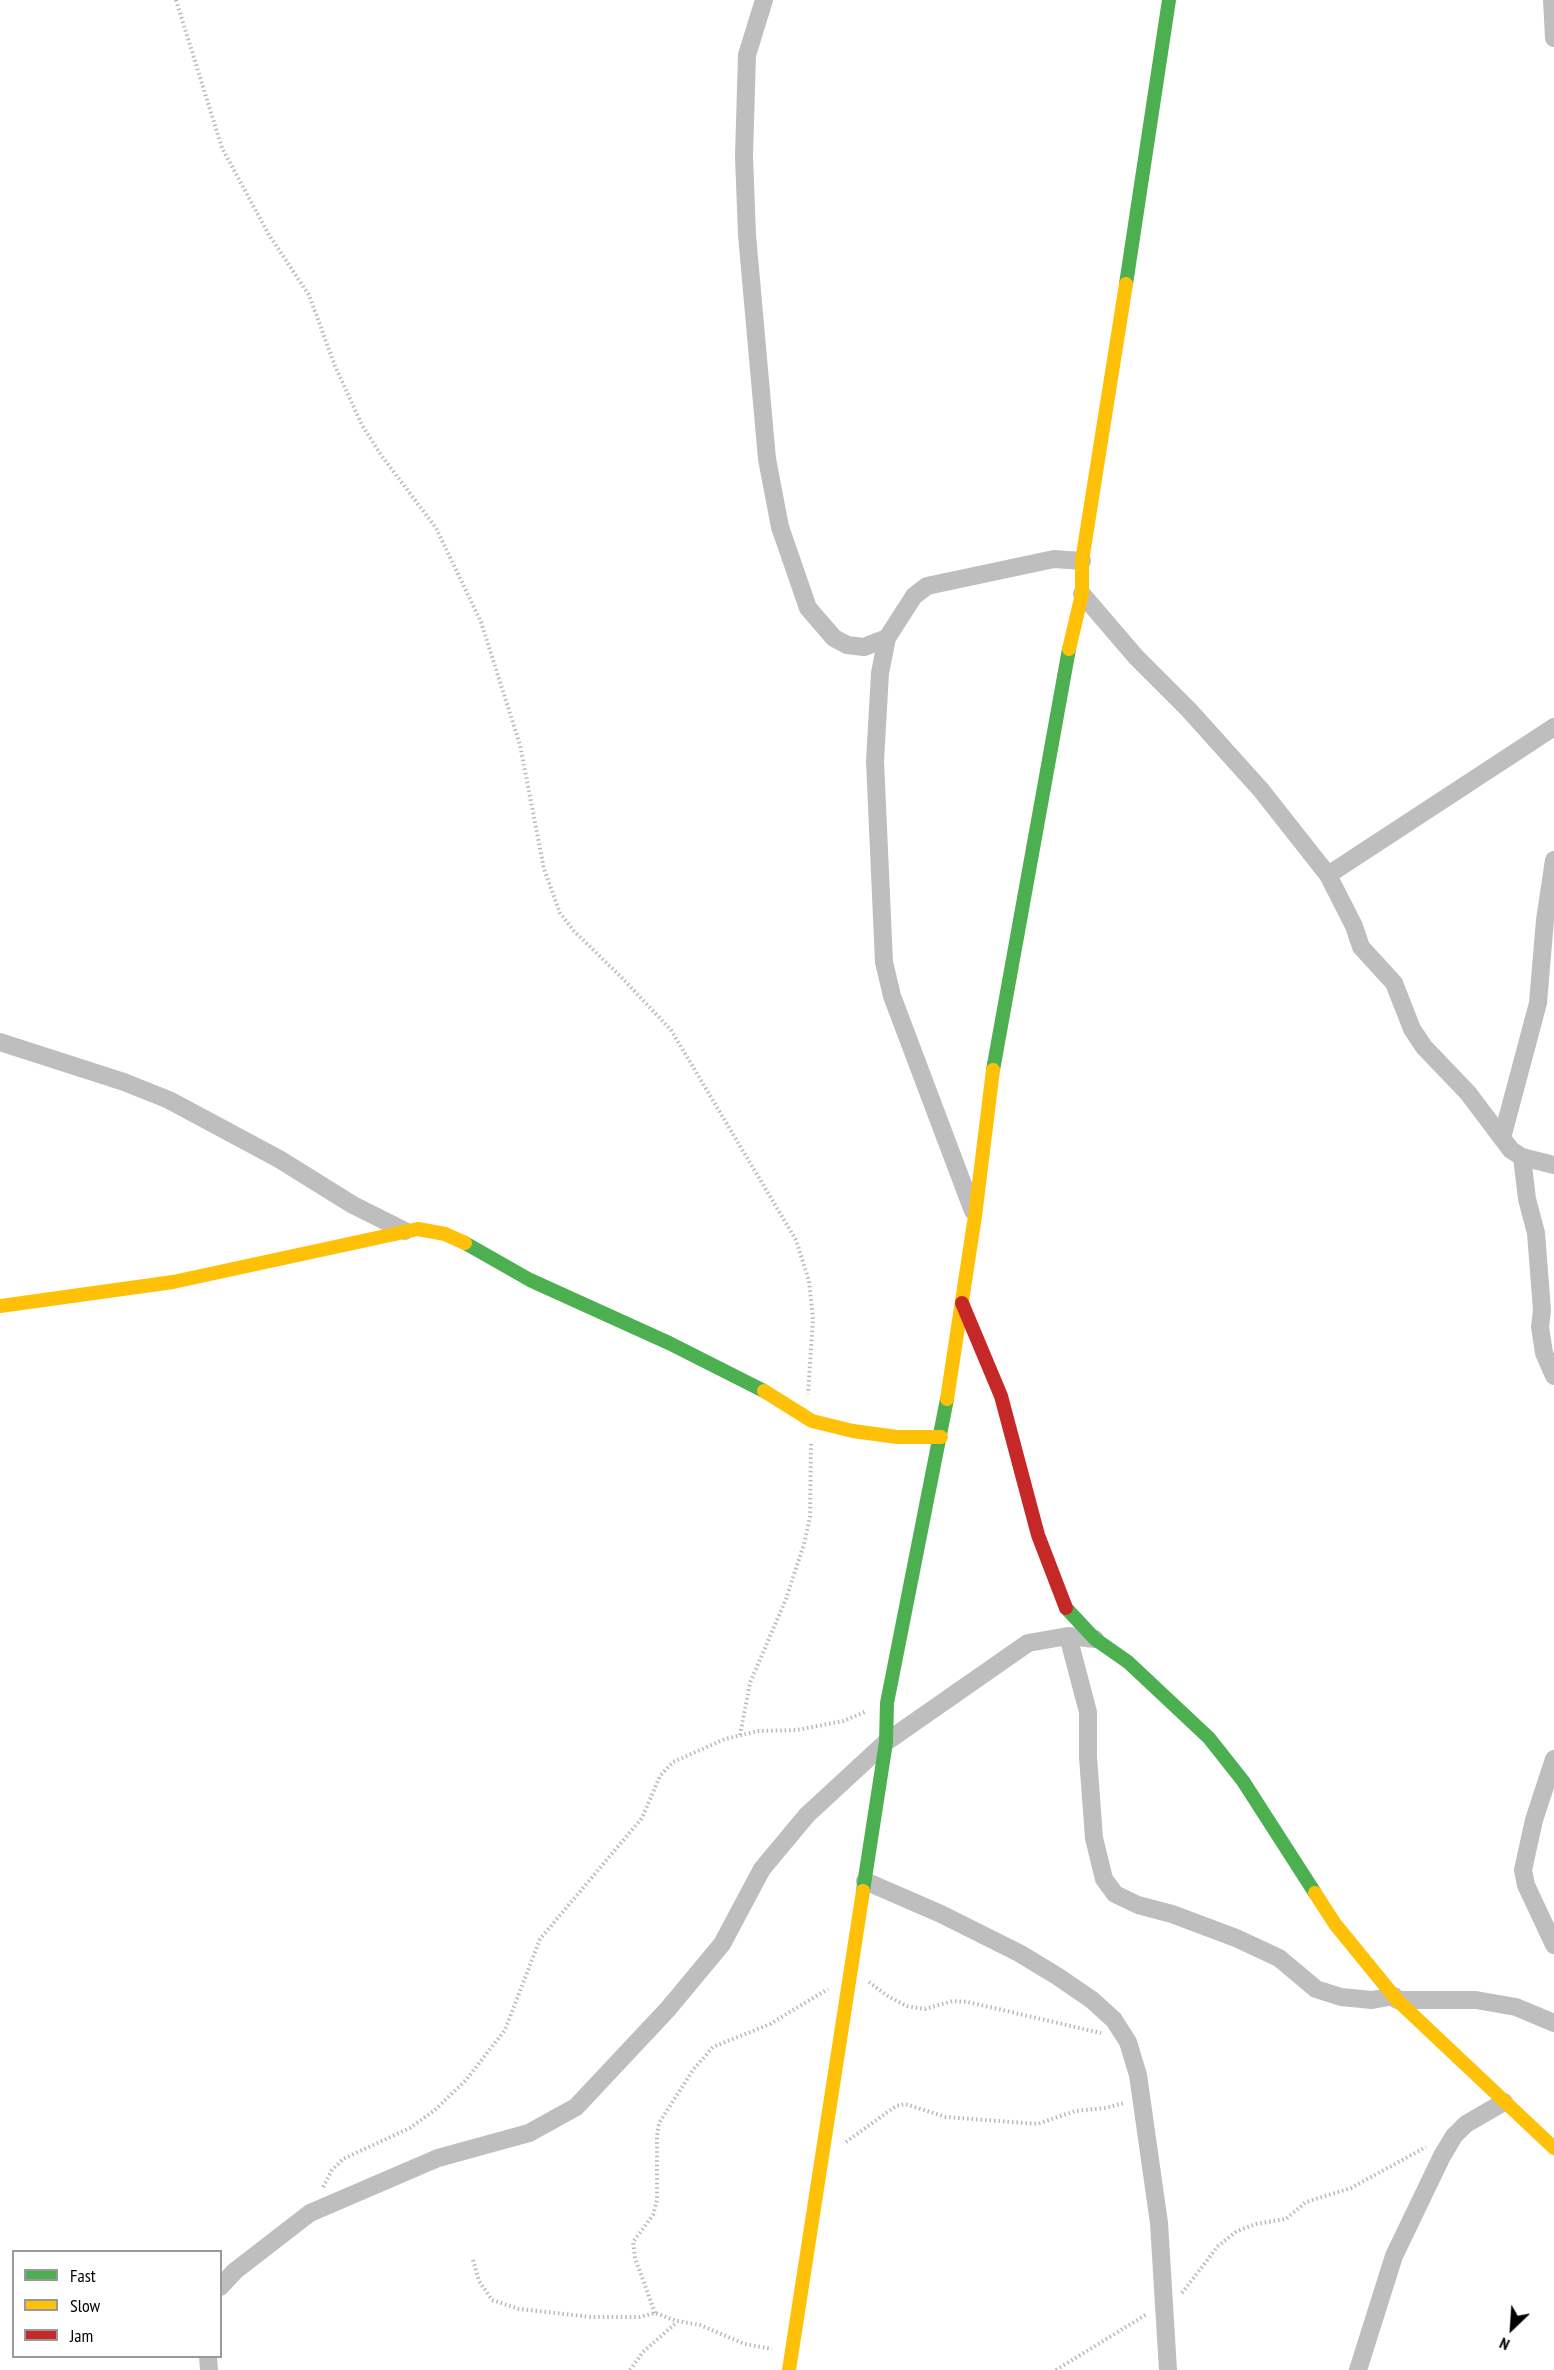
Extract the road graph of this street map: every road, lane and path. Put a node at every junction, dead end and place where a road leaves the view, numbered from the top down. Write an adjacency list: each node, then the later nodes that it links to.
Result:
1 (176, 0): 21 (path)
2 (764, 0): 8 (street)
3 (1169, 0): 6 (street)
4 (1552, 0): 5 (street)
5 (1554, 38)
6 (1082, 561): 7 (street); 8 (street)
7 (1082, 594): 11 (street); 16 (street)
8 (888, 638): 16 (street)
9 (1554, 727): 11 (street)
10 (1554, 860): 13 (street)
11 (1328, 875): 13 (street)
12 (0, 1042): 17 (street)
13 (1502, 1138): 14 (street)
14 (1522, 1157): 15 (street); 20 (street)
15 (1554, 1165)
16 (975, 1216): 18 (street)
17 (405, 1231): 19 (street); 21 (street)
18 (962, 1303): 22 (street); 24 (street)
19 (0, 1306)
20 (1554, 1376)
21 (812, 1421): 22 (street); 26 (path)
22 (941, 1437): 25 (street)
23 (1068, 1636): 24 (street); 27 (street); 32 (street)
24 (1095, 1639): 32 (street)
25 (887, 1703): 26 (path); 27 (street)
26 (740, 1735): 40 (path)
27 (886, 1742): 29 (street); 40 (street)
28 (1554, 1759): 30 (street)
29 (865, 1881): 31 (street); 34 (street)
30 (1554, 1945)
31 (850, 1982): 34 (path); 39 (street); 44 (path)
32 (1396, 1998): 33 (street); 36 (street)
33 (1550, 2014)
34 (1128, 2042): 35 (street)
35 (1140, 2089): 39 (path); 43 (street)
36 (1504, 2102): 37 (street); 38 (street)
37 (1454, 2136): 43 (path); 51 (street)
38 (1554, 2148)
39 (823, 2156): 46 (street)
40 (310, 2213): 42 (street)
41 (473, 2260): 44 (path)
42 (222, 2285)
43 (1173, 2298): 49 (path); 50 (street)
44 (655, 2313): 45 (path)
45 (677, 2321): 46 (path); 47 (path)
46 (793, 2344): 48 (street)
47 (630, 2370)
48 (789, 2370)
49 (1056, 2370)
50 (1168, 2370)
51 (1358, 2370)

